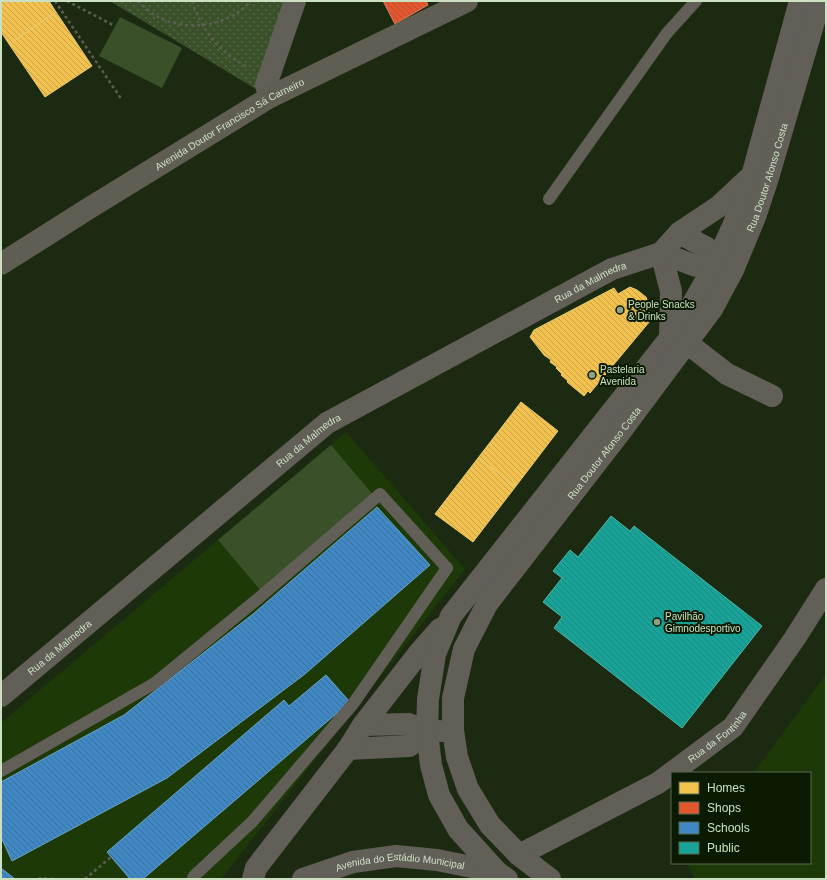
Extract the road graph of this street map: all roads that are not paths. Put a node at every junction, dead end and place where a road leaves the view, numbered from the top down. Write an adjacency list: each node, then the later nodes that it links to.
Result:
1 (295, 1): 6 (street)
2 (467, 1): 6 (main road, Avenida Doutor Francisco Sá Carneiro)
3 (696, 1): 8 (lane)
4 (800, 1): 7 (street, Rua Doutor Afonso Costa)
5 (820, 1): 12 (street, Rua Doutor Afonso Costa)
6 (270, 97): 11 (main road, Avenida Doutor Francisco Sá Carneiro)
7 (752, 176): 9 (street); 12 (street, Rua Doutor Afonso Costa)
8 (549, 199)
9 (679, 233): 10 (street); 12 (street)
10 (661, 253): 12 (street); 13 (street); 17 (street, Rua da Malmedra)
11 (1, 264)
12 (725, 266): 13 (street, Rua Doutor Afonso Costa)
13 (678, 341): 14 (street); 16 (street, Rua Doutor Afonso Costa); 19 (street, Rua Doutor Afonso Costa)
14 (772, 396)
15 (826, 589): 23 (street, Rua da Fontinha)
16 (451, 616): 18 (street); 20 (street, Rua Doutor Afonso Costa)
17 (1, 696)
18 (363, 726): 20 (street); 21 (street)
19 (453, 730): 20 (street); 25 (street, Rua Doutor Afonso Costa)
20 (427, 732): 21 (street); 26 (street, Rua Doutor Afonso Costa)
21 (348, 750): 28 (street)
22 (1, 770): 27 (lane)
23 (673, 772)
24 (671, 773): 25 (street, Rua da Fontinha)
25 (519, 854): 30 (street, Rua Doutor Afonso Costa)
26 (502, 875): 29 (street, Avenida do Estádio Municipal)
27 (193, 879)
28 (253, 879)
29 (303, 879)
30 (550, 879)

